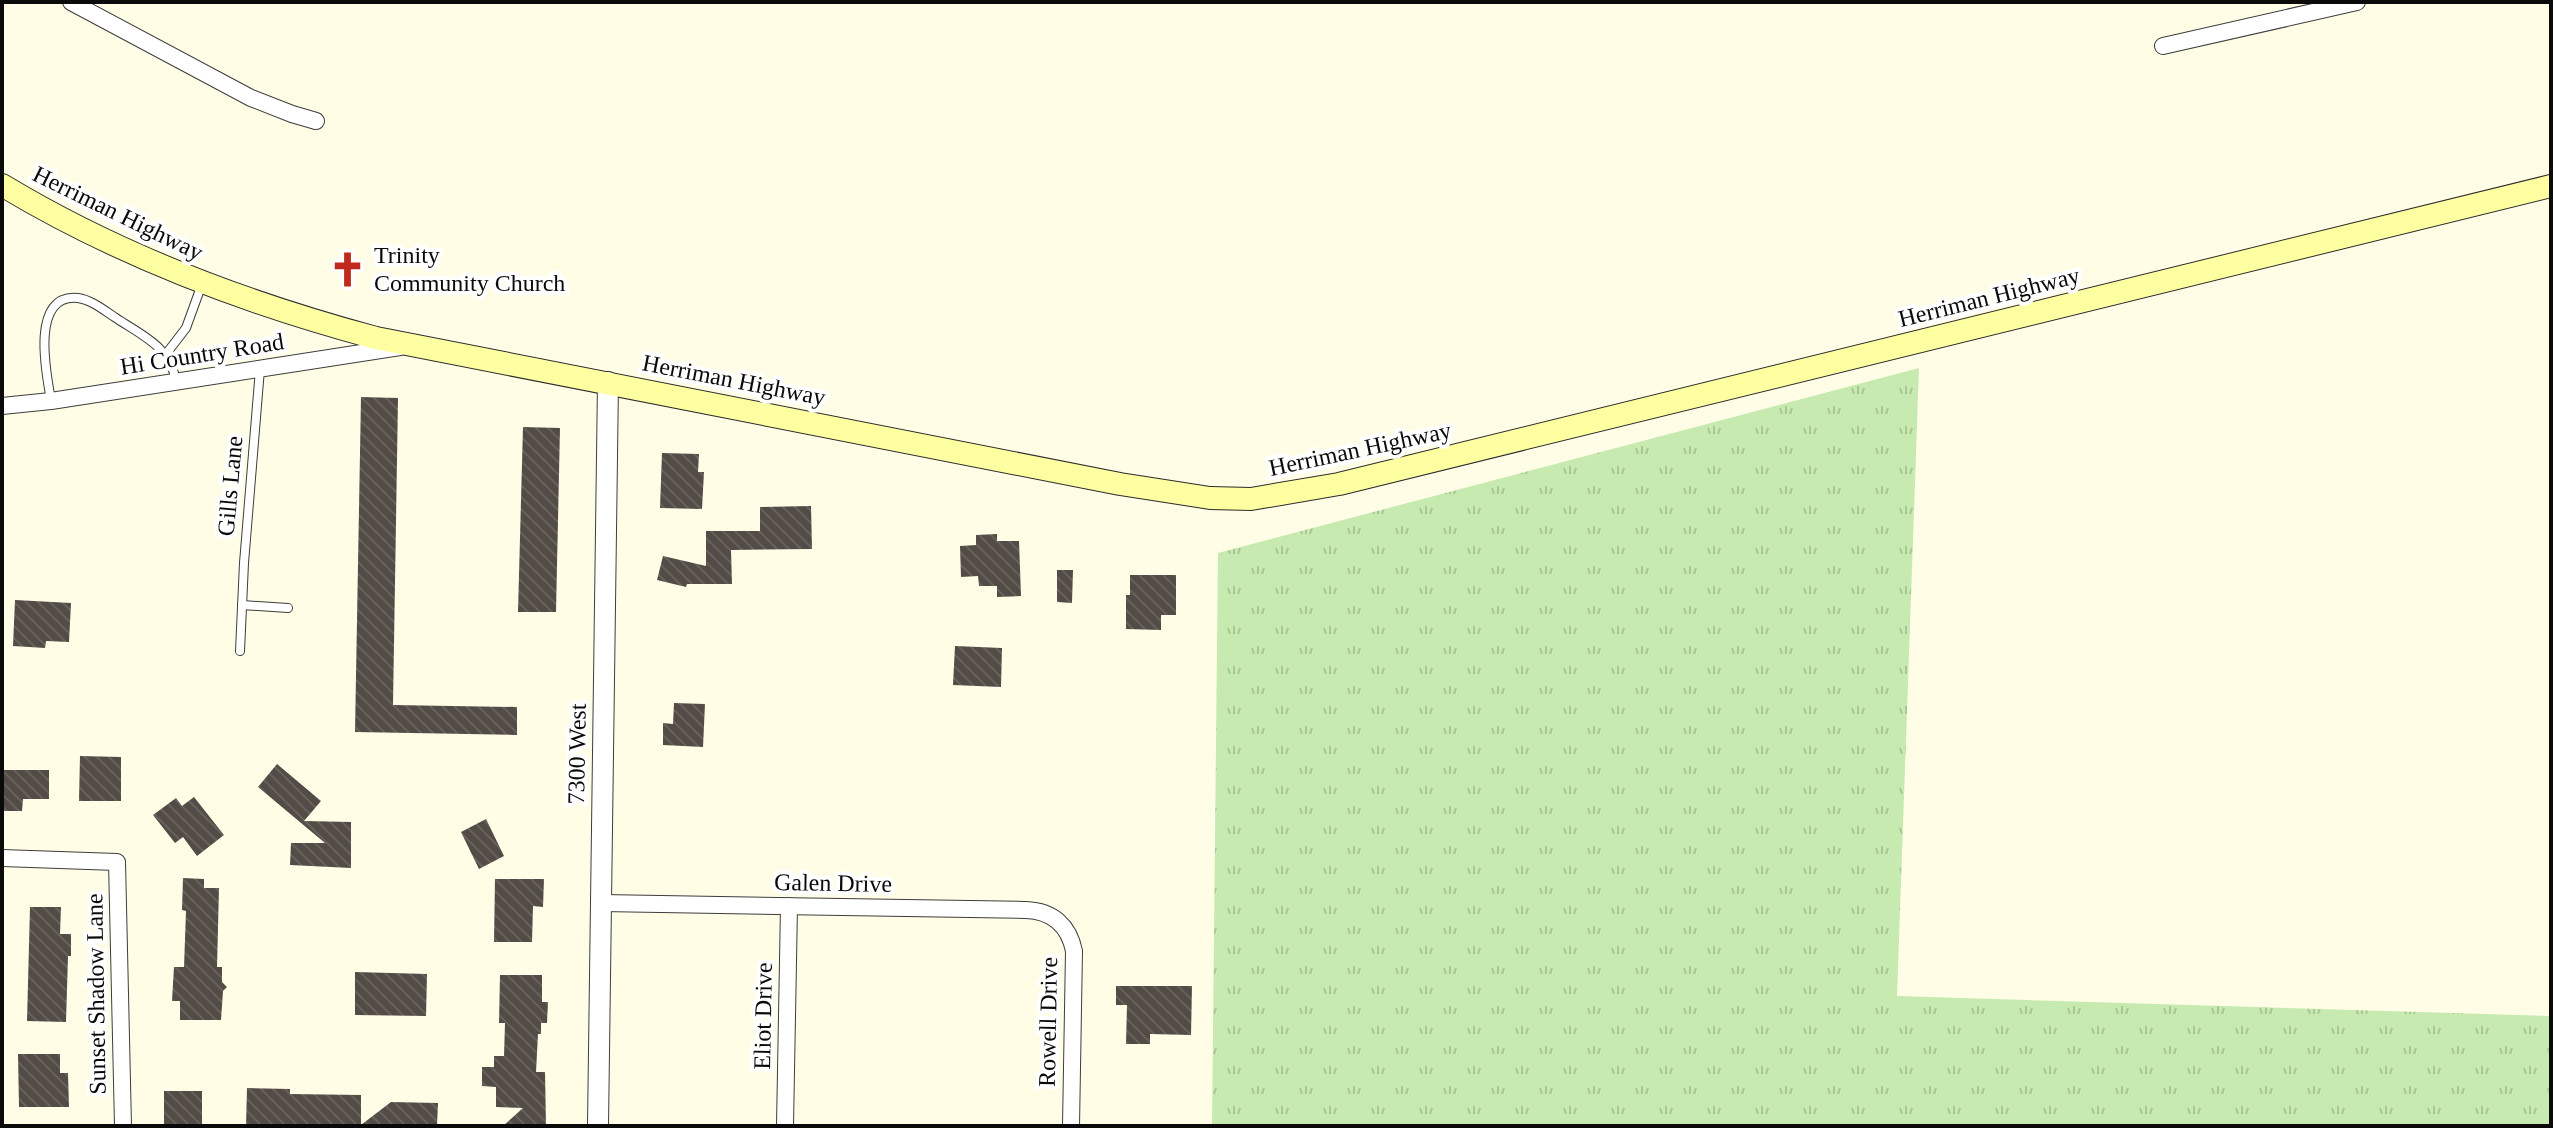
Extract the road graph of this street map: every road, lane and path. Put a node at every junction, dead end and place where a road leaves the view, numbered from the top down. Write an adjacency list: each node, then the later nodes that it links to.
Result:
1 (71, 2): 4 (street)
2 (2357, 2): 3 (street)
3 (2163, 46)
4 (316, 121)
5 (2, 185): 7 (main road, Herriman Highway)
6 (2551, 186): 12 (main road, Herriman Highway)
7 (202, 282): 8 (main road, Herriman Highway); 9 (lane)
8 (409, 346): 10 (street, Hi Country Road); 12 (main road, Herriman Highway)
9 (166, 354): 11 (lane); 13 (lane)
10 (260, 369): 11 (street, Hi Country Road); 15 (lane, Gills Lane)
11 (176, 382): 13 (street, Hi Country Road)
12 (608, 382): 19 (street, 7300 West)
13 (51, 401): 14 (street, Hi Country Road)
14 (2, 406)
15 (242, 605): 16 (lane); 17 (lane, Gills Lane)
16 (288, 608)
17 (240, 651)
18 (2, 858): 22 (street, Sunset Shadow Lane)
19 (601, 903): 20 (street, Galen Drive); 23 (street, 7300 West)
20 (789, 906): 21 (street, Galen Drive); 24 (street, Eliot Drive)
21 (1060, 922): 25 (street, Rowell Drive)
22 (123, 1126)
23 (598, 1126)
24 (785, 1126)
25 (1071, 1126)

